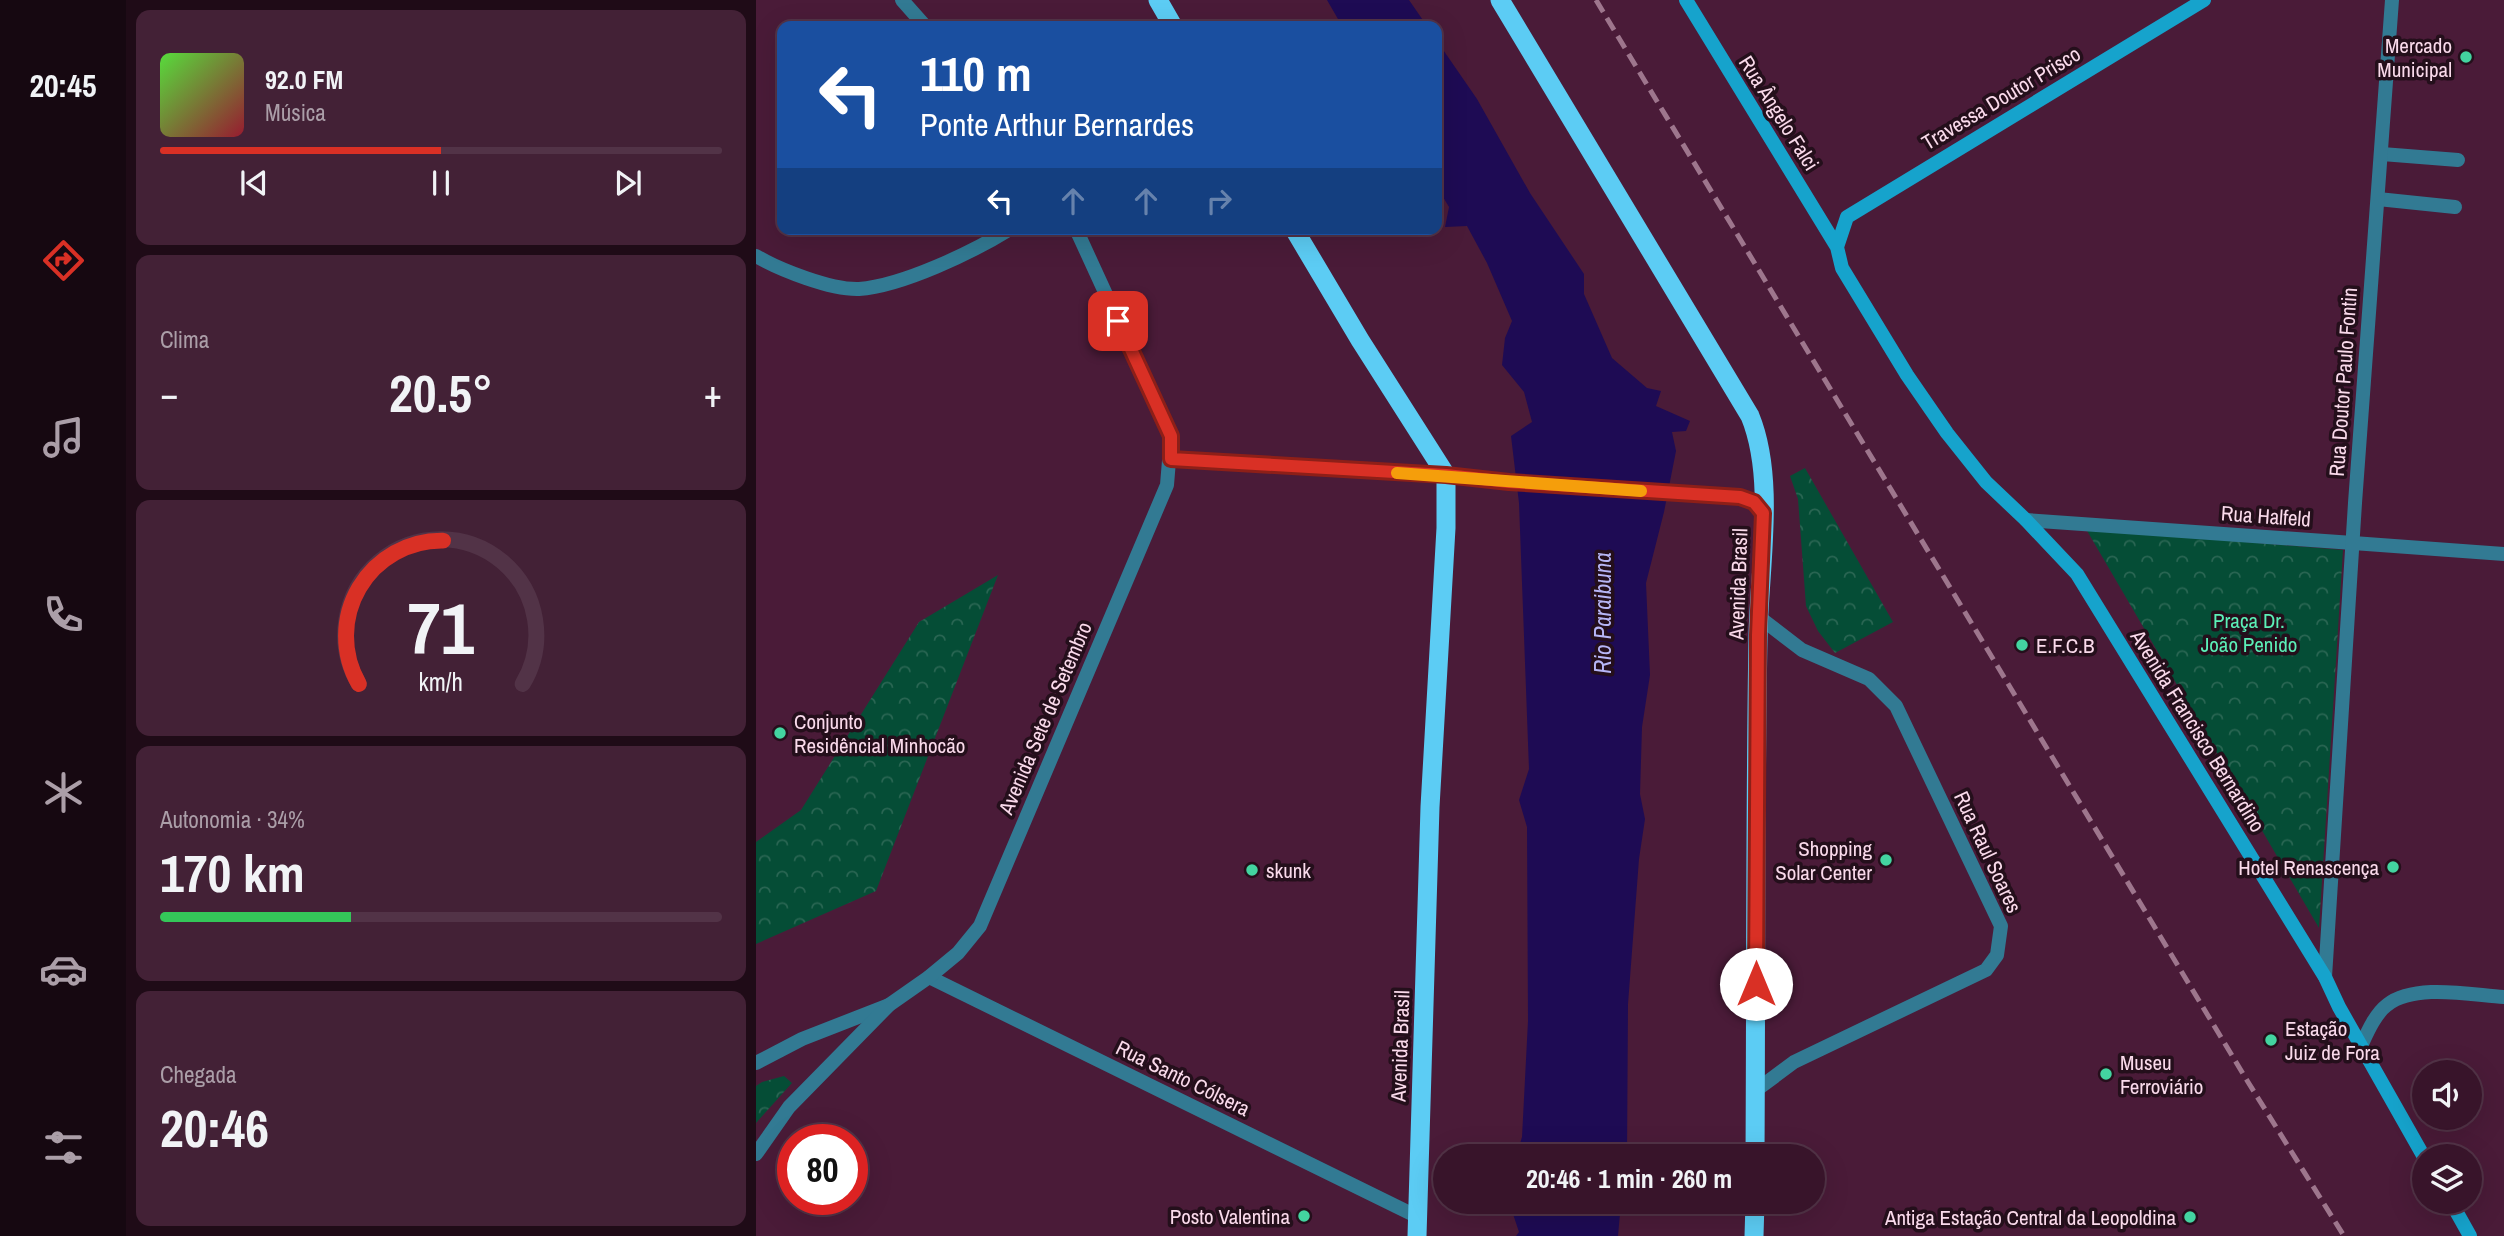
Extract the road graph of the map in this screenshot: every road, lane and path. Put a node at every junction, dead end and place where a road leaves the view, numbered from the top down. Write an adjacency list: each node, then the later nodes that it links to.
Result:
1 (902, 0): 7 (street)
2 (1158, 0): 8 (highway)
3 (1500, 0): 20 (highway, Avenida Brasil)
4 (1686, 0): 16 (main road, Rua Ângelo Falci)
5 (2204, 0): 16 (main road, Travessa Doutor Prisco)
6 (2392, 0): 9 (street, Rua Doutor Paulo Fontin)
7 (921, 21)
8 (1170, 21)
9 (2382, 154): 10 (street); 11 (street, Rua Doutor Paulo Fontin)
10 (2458, 160)
11 (2378, 200): 12 (street); 22 (street, Rua Doutor Paulo Fontin)
12 (2455, 207)
13 (998, 235): 17 (street)
14 (1079, 235): 18 (street, Avenida Sete de Setembro)
15 (1298, 235): 19 (highway)
16 (1838, 247): 21 (main road, Rua Ângelo Falci)
17 (756, 256)
18 (1171, 459): 19 (street); 25 (street, Avenida Sete de Setembro)
19 (1446, 475): 20 (street); 37 (highway, Avenida Brasil)
20 (1763, 513): 24 (highway, Avenida Brasil)
21 (2026, 520): 22 (street, Rua Halfeld); 26 (main road, Avenida Francisco Bernardino)
22 (2353, 543): 23 (street, Rua Halfeld); 26 (street, Rua Doutor Paulo Fontin)
23 (2504, 554)
24 (1759, 617): 31 (highway, Avenida Brasil); 31 (street, Rua Raul Soares)
25 (929, 977): 28 (street, Avenida Sete de Setembro); 37 (street, Rua Santo Cólsera)
26 (2325, 977): 29 (main road, Avenida Francisco Bernardino)
27 (2504, 997): 29 (street)
28 (889, 1005): 30 (street); 34 (street, Avenida Sete de Setembro)
29 (2361, 1046): 33 (main road, Avenida Francisco Bernardino)
30 (756, 1063)
31 (1755, 1091): 32 (highway, Avenida Brasil)
32 (1755, 1144)
33 (2417, 1144)
34 (756, 1154)
35 (1755, 1214): 38 (highway)
36 (2458, 1214): 39 (main road)
37 (1418, 1226)
38 (1754, 1236)
39 (2470, 1236)

